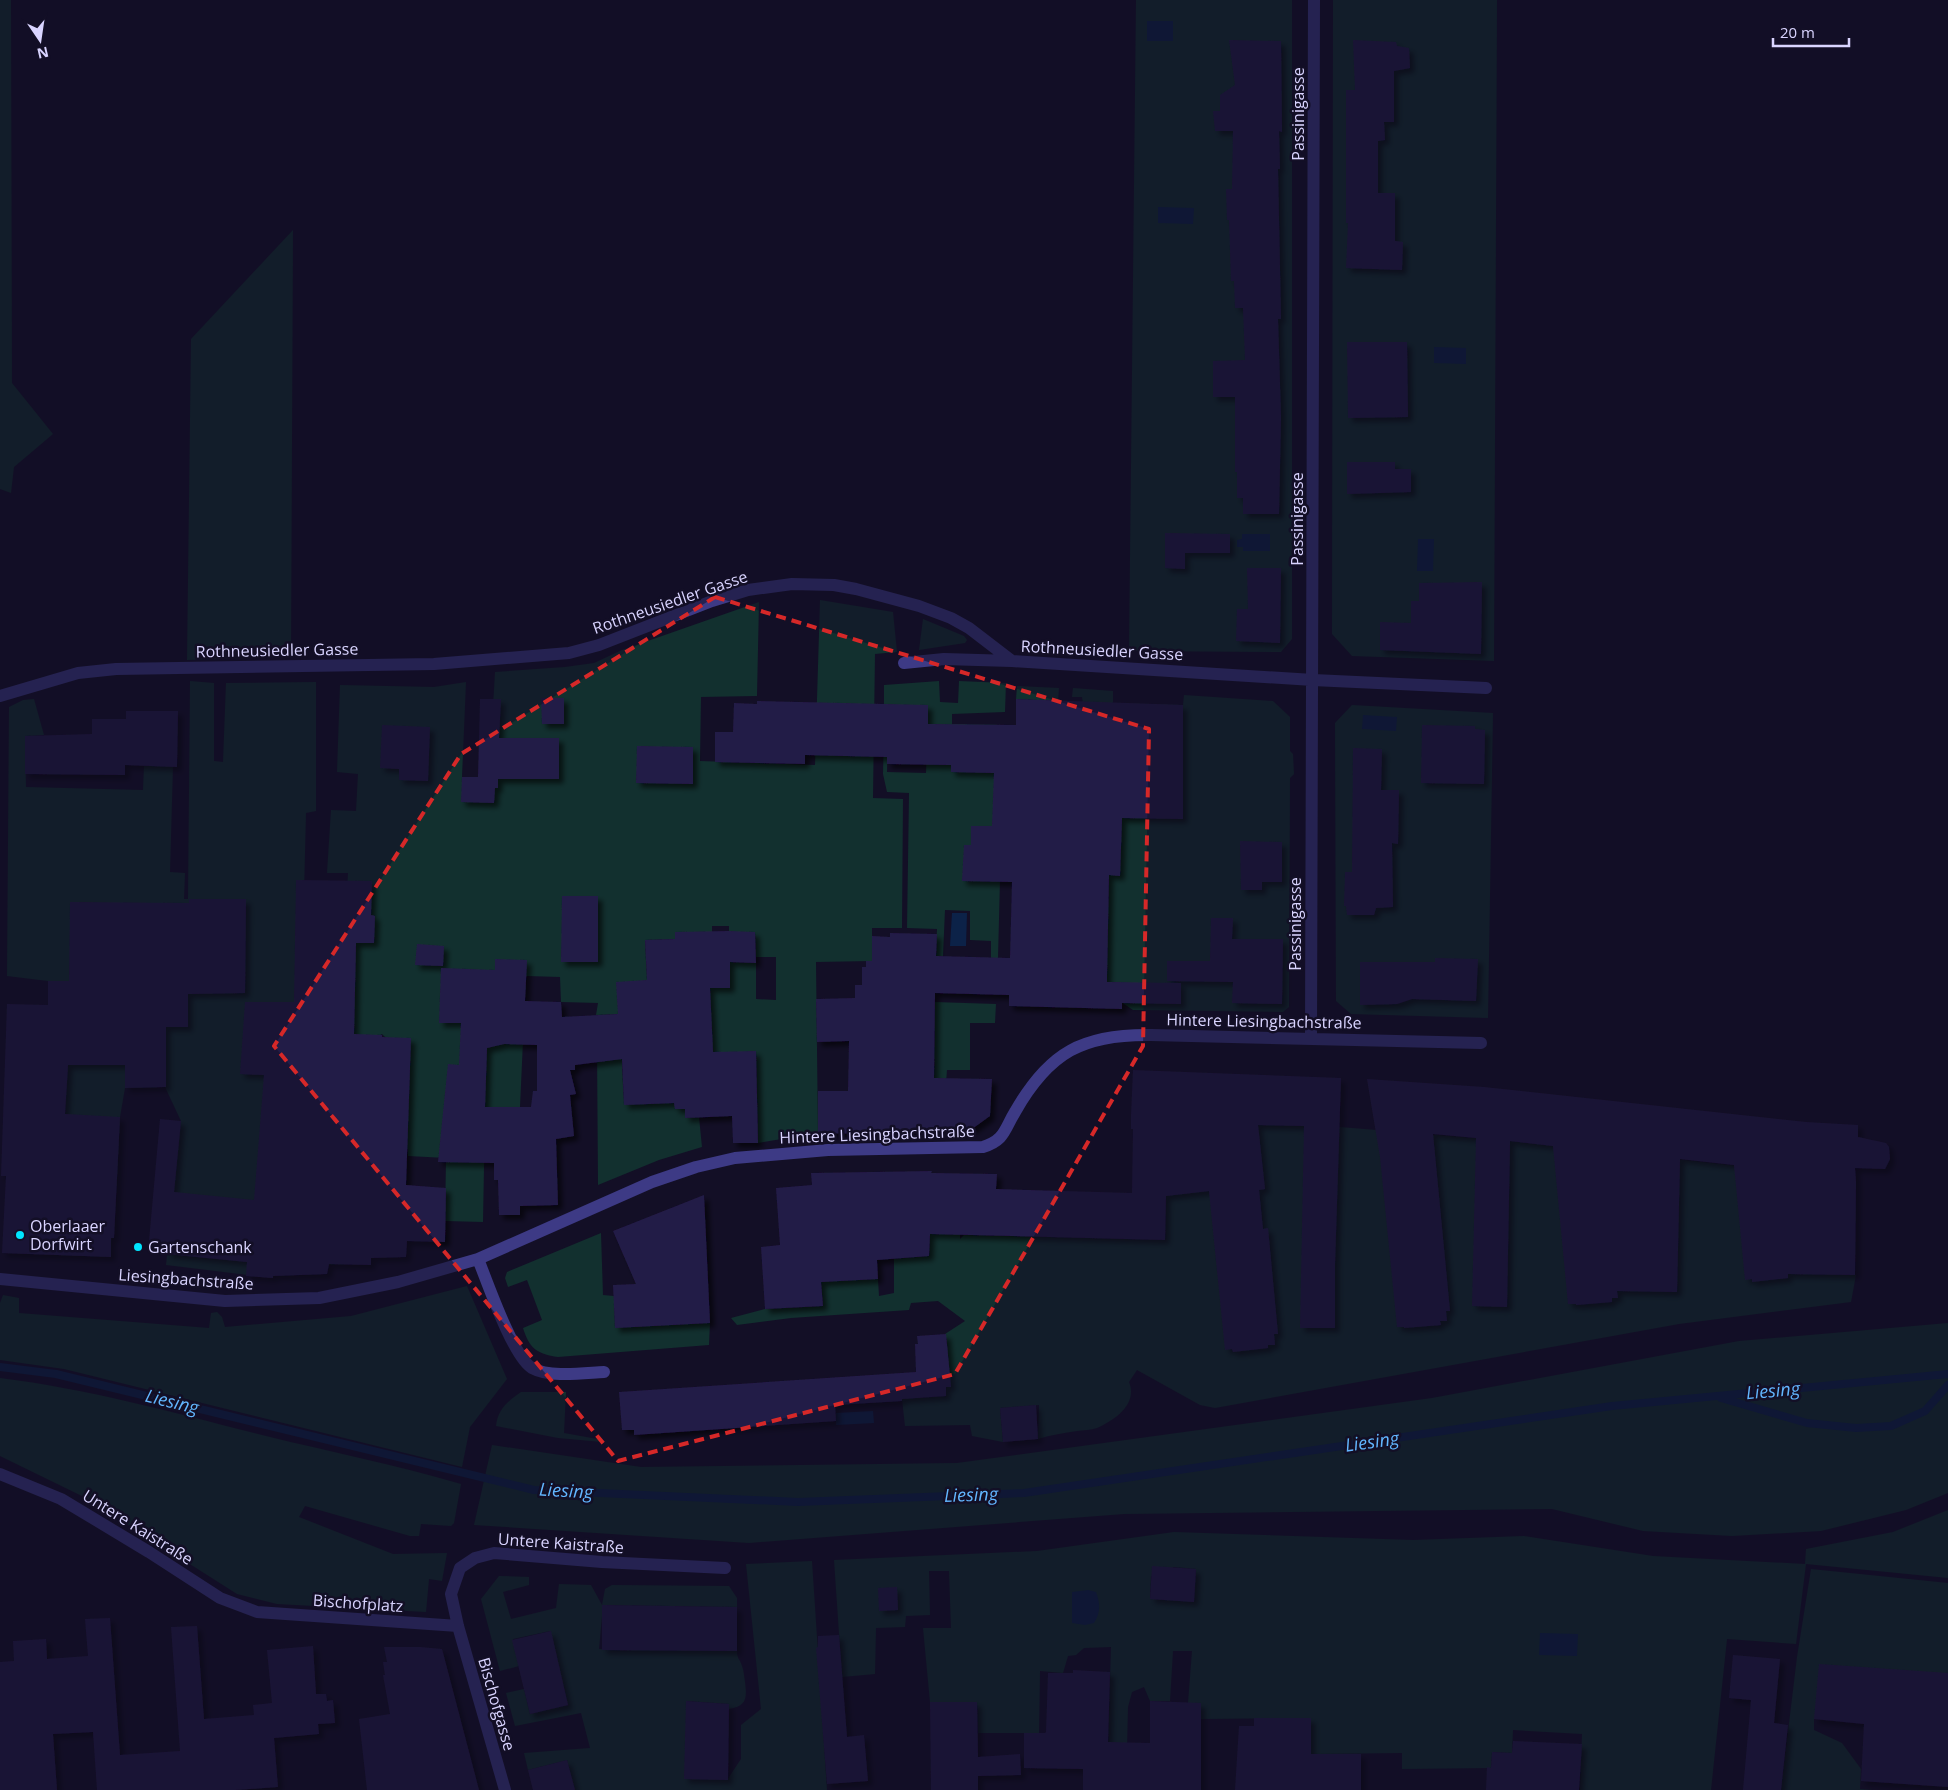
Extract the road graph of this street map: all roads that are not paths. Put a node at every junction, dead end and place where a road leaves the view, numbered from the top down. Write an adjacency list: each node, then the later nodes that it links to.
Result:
1 (1314, 0): 4 (street, Passinigasse)
2 (1012, 661): 3 (street); 4 (street, Rothneusiedler Gasse); 6 (street, Rothneusiedler Gasse)
3 (904, 663)
4 (1313, 680): 5 (street, Rothneusiedler Gasse); 7 (street, Passinigasse)
5 (1486, 688)
6 (0, 696)
7 (1311, 1038): 8 (street, Hintere Liesingbachstraße); 9 (street, Hintere Liesingbachstraße)
8 (1481, 1043)
9 (478, 1259): 11 (street, Hintere Liesingbachstraße); 12 (street)
10 (0, 1279): 11 (street, Liesingbachstraße)
11 (398, 1282)
12 (604, 1372)
13 (0, 1474): 15 (street, Untere Kaistraße)
14 (725, 1568): 16 (street, Untere Kaistraße)
15 (257, 1612): 16 (street, Bischofplatz)
16 (458, 1626): 17 (street, Bischofgasse)
17 (505, 1790)

